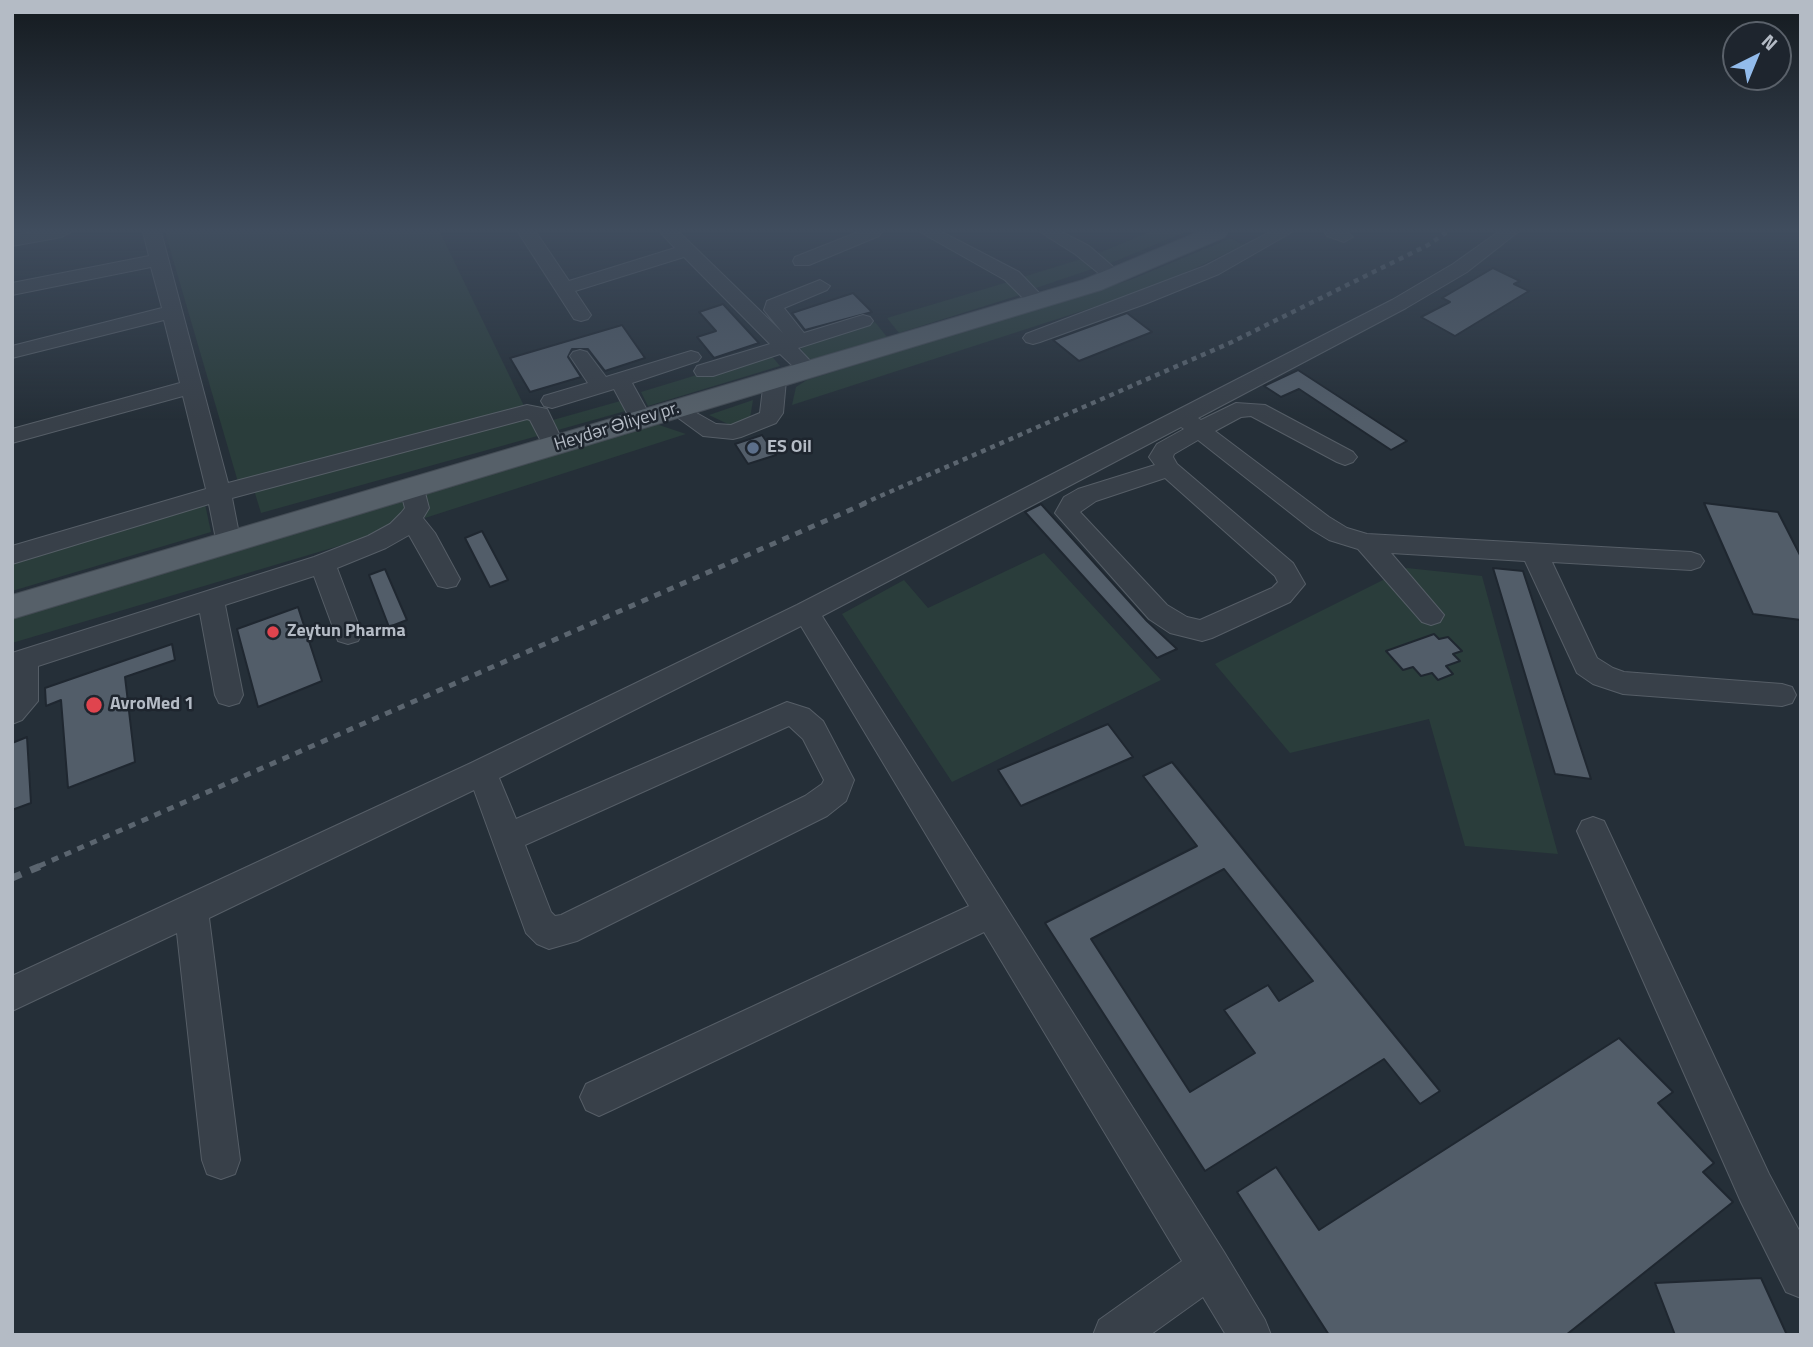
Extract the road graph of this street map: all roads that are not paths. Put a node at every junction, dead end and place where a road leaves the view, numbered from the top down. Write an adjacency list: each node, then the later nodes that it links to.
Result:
1 (167, 295): 10 (street)
2 (567, 295): 11 (street)
3 (736, 295): 14 (street)
4 (799, 295): 14 (street)
5 (1035, 295): 9 (main road, Heydər Əliyev pr.)
6 (1059, 295): 17 (main road, Heydər Əliyev pr.)
7 (1151, 295): 13 (street)
8 (1417, 295): 23 (street)
9 (1032, 296): 14 (main road, Heydər Əliyev pr.)
10 (171, 312): 15 (street); 19 (street)
11 (581, 315)
12 (863, 321): 14 (street)
13 (1033, 338)
14 (795, 349): 18 (street); 22 (main road, Heydər Əliyev pr.)
15 (12, 352)
16 (580, 356): 18 (street)
17 (775, 380): 21 (main road, Heydər Əliyev pr.); 21 (street)
18 (610, 383): 20 (street); 22 (street)
19 (191, 387): 24 (street); 29 (street)
20 (552, 401)
21 (677, 409): 28 (main road, Heydər Əliyev pr.)
22 (637, 412): 25 (main road, Heydər Əliyev pr.)
23 (1191, 423): 26 (street); 27 (street); 32 (street); 41 (street)
24 (12, 436)
25 (550, 438): 29 (street); 31 (main road, Heydər Əliyev pr.)
26 (1345, 457)
27 (1169, 469): 27 (street)
28 (411, 489): 30 (street); 40 (main road, Heydər Əliyev pr.)
29 (219, 493): 31 (street); 34 (street)
30 (410, 519): 36 (street); 37 (street)
31 (227, 534): 38 (main road, Heydər Əliyev pr.)
32 (1367, 543): 33 (street); 42 (street)
33 (1534, 552): 35 (street); 46 (street)
34 (12, 555)
35 (1691, 561)
36 (323, 564): 39 (street); 43 (street)
37 (447, 579)
38 (12, 597)
39 (211, 600): 44 (street); 45 (street)
40 (12, 607)
41 (806, 612): 48 (street); 52 (street)
42 (1431, 615)
43 (348, 634)
44 (18, 662): 47 (street)
45 (229, 695)
46 (1782, 695)
47 (12, 712)
48 (482, 772): 50 (street); 51 (street)
49 (1593, 831): 57 (street)
50 (507, 838): 50 (street)
51 (191, 909): 53 (street); 55 (street)
52 (992, 912): 54 (street); 56 (street)
53 (12, 994)
54 (599, 1097)
55 (221, 1160)
56 (1209, 1267): 58 (street); 59 (street)
57 (1801, 1277)
58 (1114, 1335)
59 (1250, 1335)

